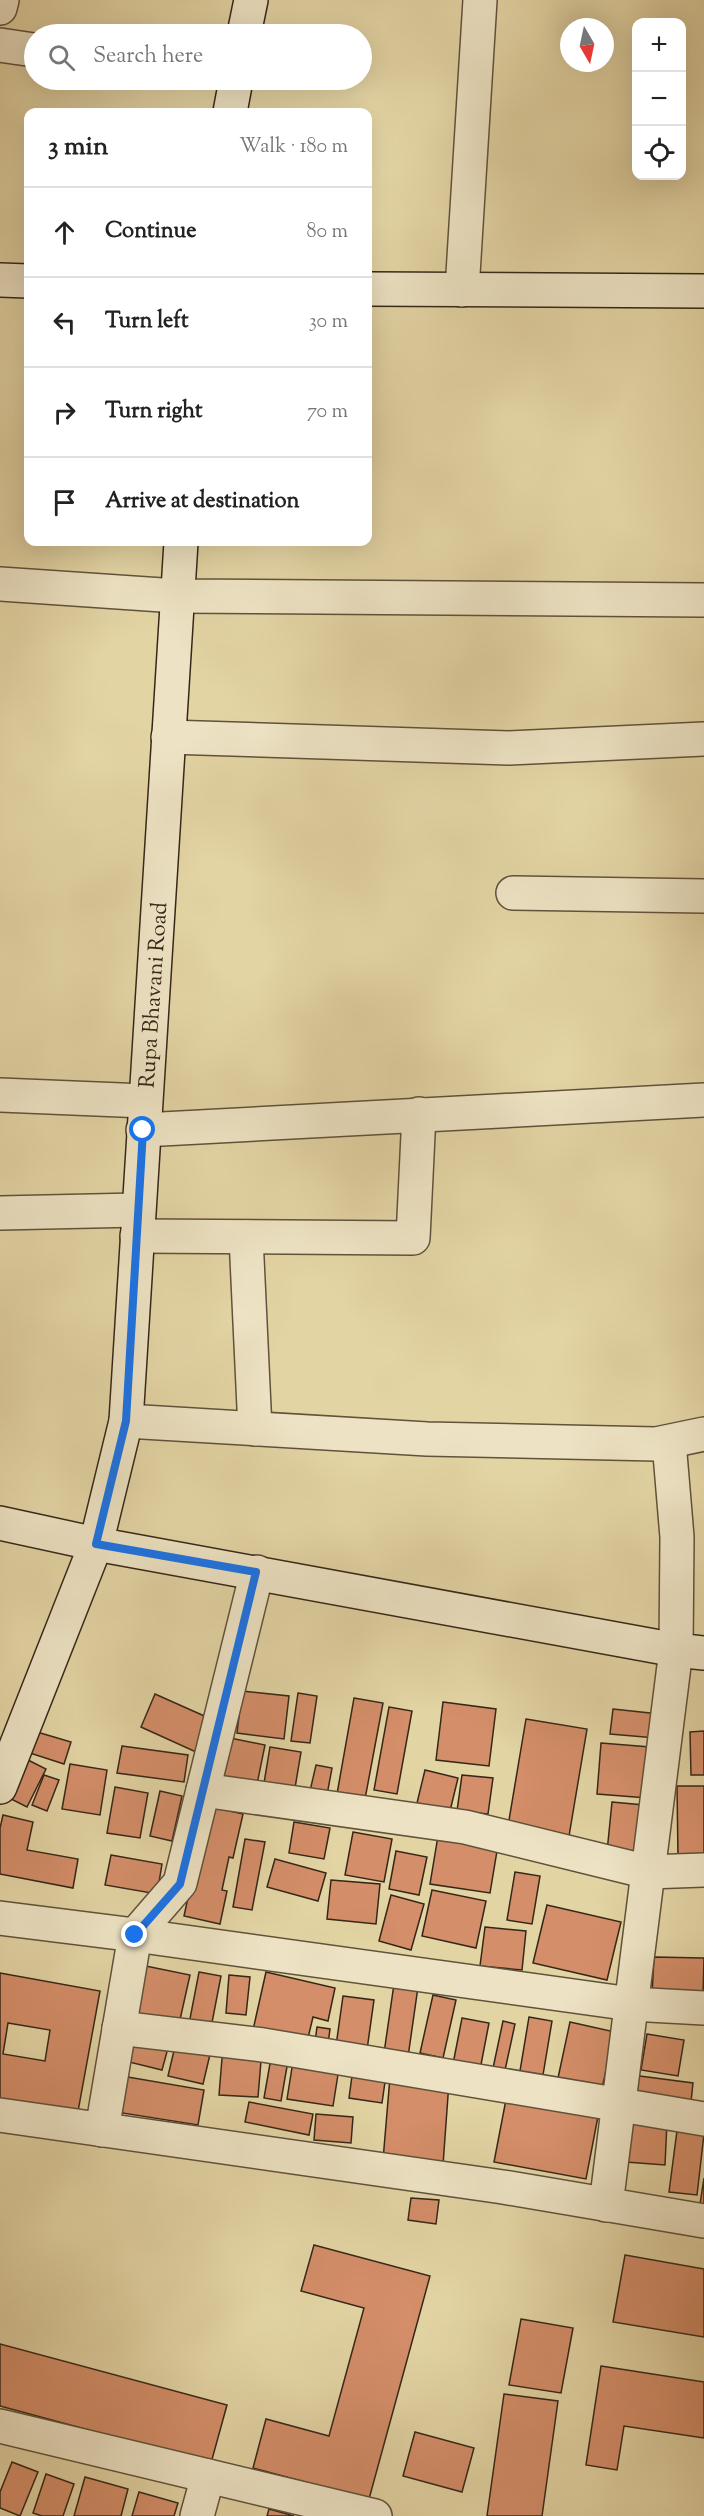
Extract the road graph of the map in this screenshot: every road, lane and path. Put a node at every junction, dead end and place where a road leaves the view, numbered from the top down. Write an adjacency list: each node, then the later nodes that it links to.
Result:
1 (2, 0): 4 (street)
2 (251, 0): 5 (street)
3 (480, 0): 13 (street)
4 (0, 8)
5 (246, 24)
6 (0, 45): 7 (street)
7 (24, 49)
8 (234, 90): 9 (street)
9 (231, 108)
10 (0, 280): 11 (street)
11 (24, 281)
12 (372, 289): 13 (street)
13 (462, 290): 14 (street)
14 (704, 291)
15 (181, 546): 17 (street, Rupa Bhavani Road)
16 (0, 584): 17 (street)
17 (177, 596): 18 (street); 19 (street, Rupa Bhavani Road)
18 (704, 600)
19 (168, 737): 20 (street); 26 (street, Rupa Bhavani Road)
20 (704, 739)
21 (513, 894): 22 (street)
22 (704, 896)
23 (0, 1095): 26 (street)
24 (704, 1100): 25 (street)
25 (419, 1114): 26 (street); 29 (street)
26 (144, 1115): 28 (street, Rupa Bhavani Road)
27 (0, 1213): 28 (street)
28 (138, 1223): 29 (street); 30 (street, Rupa Bhavani Road)
29 (246, 1237): 31 (street)
30 (126, 1421): 31 (street); 35 (street, Rupa Bhavani Road)
31 (255, 1429): 33 (street)
32 (704, 1434): 33 (street)
33 (669, 1442): 37 (street)
34 (0, 1522): 35 (street)
35 (96, 1544): 36 (street); 38 (street, Rupa Bhavani Road)
36 (256, 1572): 37 (street); 39 (street)
37 (690, 1652): 41 (street)
38 (0, 1787)
39 (203, 1790): 41 (street); 43 (street)
40 (704, 1870): 41 (street)
41 (648, 1872): 44 (street)
42 (0, 1918): 43 (street)
43 (135, 1935): 44 (street); 46 (street)
44 (631, 2004): 45 (street); 47 (street)
45 (704, 2008)
46 (119, 2028): 47 (street); 50 (street)
47 (618, 2105): 49 (street); 51 (street)
48 (0, 2115): 50 (street)
49 (704, 2119)
50 (102, 2130): 51 (street)
51 (606, 2205): 52 (street)
52 (704, 2221)
53 (0, 2426): 54 (street)
54 (208, 2476): 55 (street); 56 (street)
55 (197, 2516)
56 (375, 2516)

